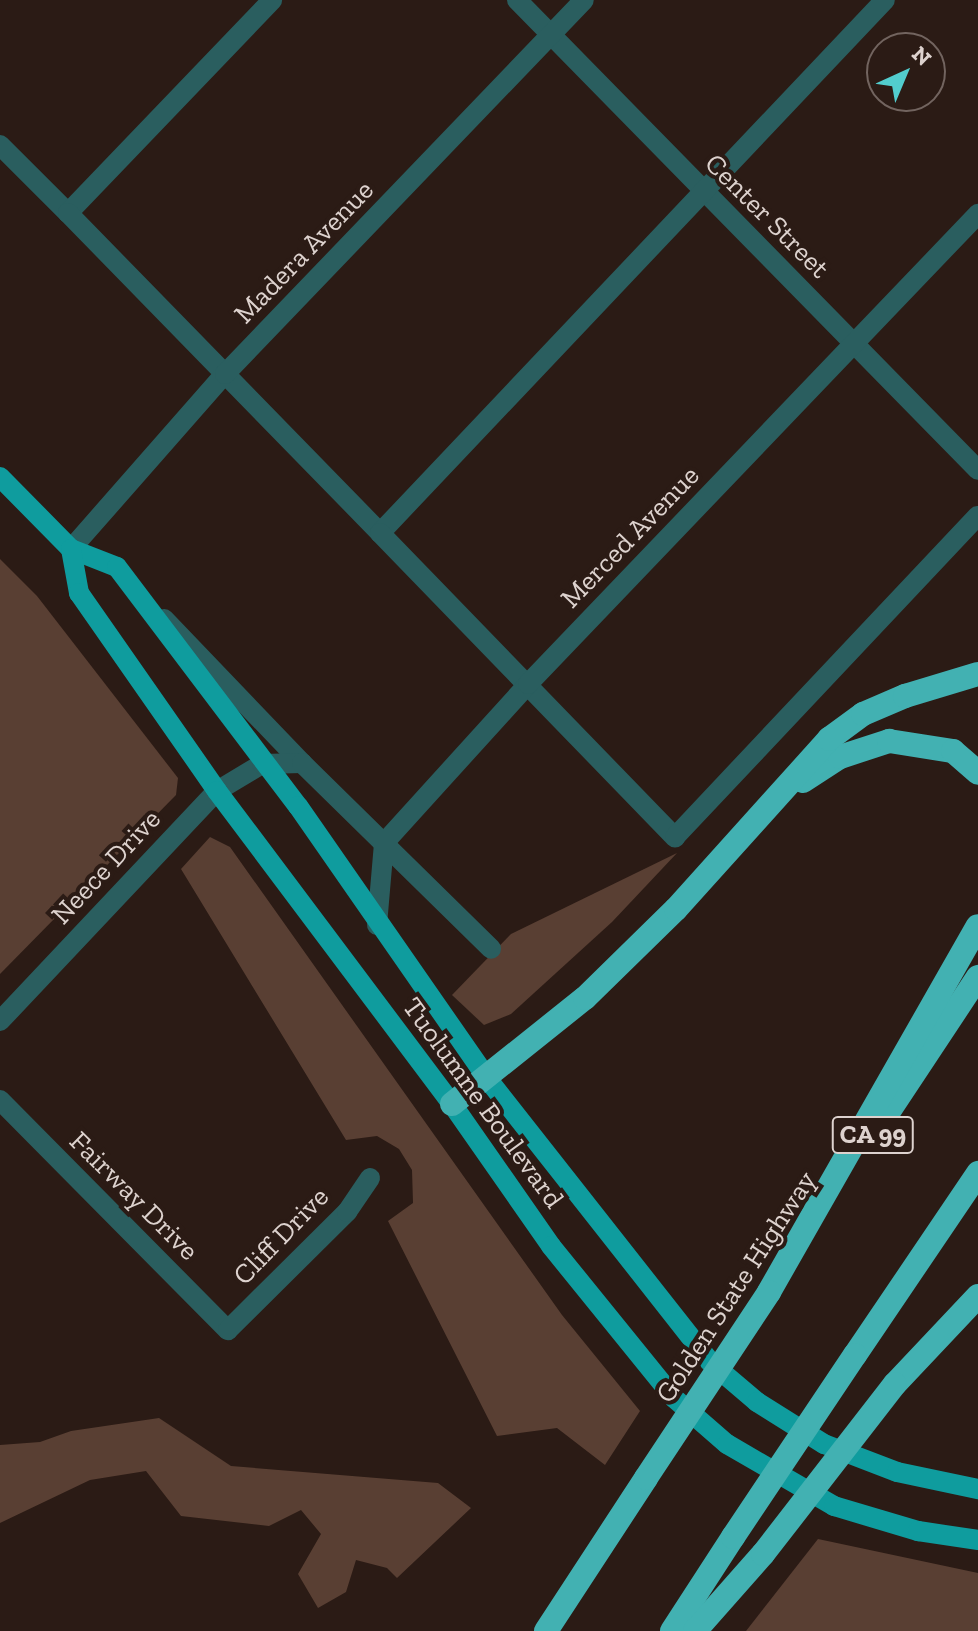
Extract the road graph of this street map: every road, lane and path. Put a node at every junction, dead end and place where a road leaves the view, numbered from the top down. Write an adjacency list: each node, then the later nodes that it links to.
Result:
1 (272, 0): 8 (street)
2 (517, 0): 5 (street, Center Street)
3 (584, 0): 5 (street, Madera Avenue)
4 (885, 0): 7 (street)
5 (551, 35): 7 (street, Center Street); 11 (street, Madera Avenue)
6 (0, 145): 8 (street)
7 (704, 192): 10 (street, Center Street); 15 (street)
8 (68, 213): 11 (street)
9 (978, 214): 10 (street, Merced Avenue)
10 (854, 344): 12 (street, Center Street); 19 (street, Merced Avenue)
11 (225, 374): 15 (street); 16 (street, Madera Avenue)
12 (978, 470)
13 (0, 477): 16 (main road, Tuolumne Boulevard)
14 (978, 516): 19 (street)
15 (380, 533): 19 (street)
16 (71, 549): 17 (main road, Tuolumne Boulevard); 23 (main road, Tuolumne Boulevard)
17 (138, 593): 20 (street, Tuolumne Boulevard); 21 (main road, Tuolumne Boulevard)
18 (978, 674): 24 (highway)
19 (528, 684): 25 (street, Merced Avenue)
20 (302, 763): 21 (street); 25 (street, Tuolumne Boulevard)
21 (262, 764): 23 (street, Neece Drive); 26 (main road, Tuolumne Boulevard)
22 (978, 773): 24 (highway)
23 (217, 791): 30 (street, Neece Drive); 33 (main road, Tuolumne Boulevard)
24 (781, 795): 31 (highway)
25 (384, 843): 26 (street); 28 (street, Tuolumne Boulevard)
26 (377, 925): 31 (main road, Tuolumne Boulevard)
27 (978, 926): 36 (highway)
28 (491, 949)
29 (978, 977): 36 (highway, Golden State Highway / CA 99)
30 (0, 1021)
31 (486, 1077): 33 (highway); 39 (main road, Tuolumne Boulevard)
32 (0, 1100): 38 (street, Fairway Drive)
33 (452, 1104): 40 (main road, Tuolumne Boulevard)
34 (978, 1173): 42 (highway, bridge)
35 (370, 1178): 38 (street, Cliff Drive)
36 (769, 1292): 41 (highway, Golden State Highway / CA 99, bridge)
37 (978, 1296): 43 (highway, bridge)
38 (228, 1330)
39 (978, 1489)
40 (978, 1540)
41 (546, 1631)
42 (672, 1631)
43 (695, 1631)

